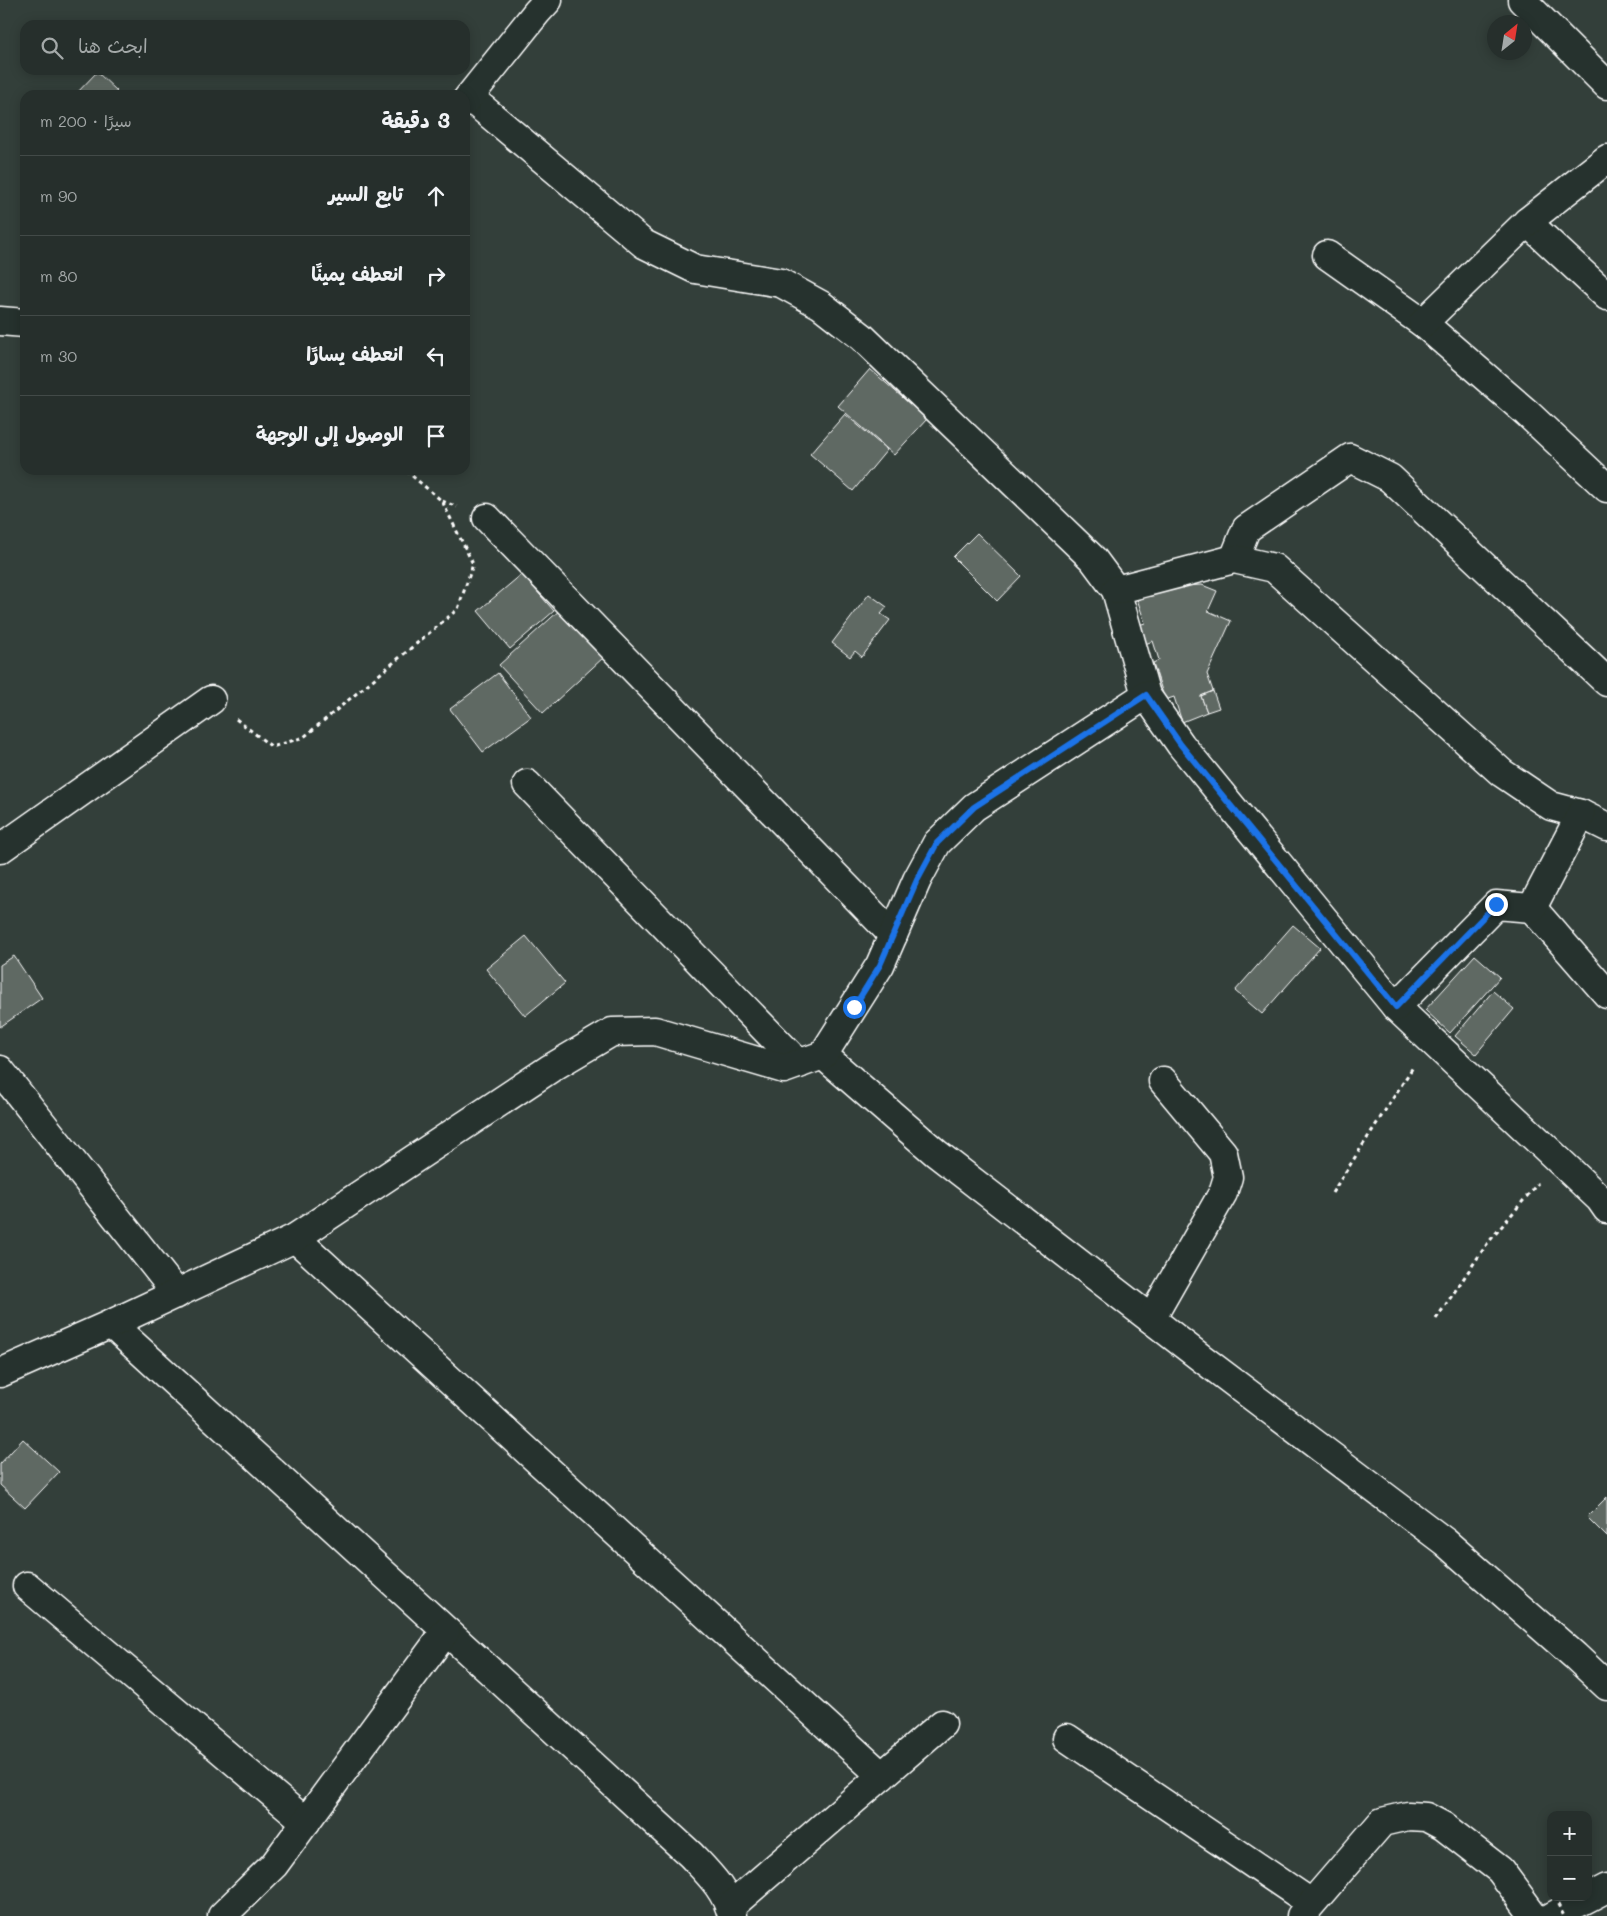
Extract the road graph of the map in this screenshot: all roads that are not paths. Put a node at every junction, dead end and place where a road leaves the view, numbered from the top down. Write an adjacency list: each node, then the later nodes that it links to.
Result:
1 (548, 0): 4 (street)
2 (1522, 0): 3 (street)
3 (1607, 85)
4 (470, 96)
5 (470, 102): 16 (street)
6 (1607, 160): 7 (street)
7 (1527, 222): 9 (street); 12 (street)
8 (1327, 255): 12 (street)
9 (1607, 296)
10 (0, 321): 11 (street)
11 (20, 323)
12 (1423, 323): 13 (street)
13 (1607, 488)
14 (486, 518): 25 (street)
15 (1234, 559): 16 (street); 17 (street); 21 (street)
16 (1116, 590): 18 (street)
17 (1607, 682)
18 (1146, 695): 25 (street); 27 (street)
19 (211, 700): 23 (street)
20 (527, 784): 28 (street)
21 (1581, 814): 22 (street); 24 (street)
22 (1607, 827)
23 (0, 849)
24 (1532, 908): 26 (street); 27 (street)
25 (893, 935): 28 (street)
26 (1607, 994)
27 (1396, 1007): 31 (street)
28 (811, 1060): 32 (street); 34 (street)
29 (0, 1070): 33 (street)
30 (1164, 1081): 34 (street)
31 (1607, 1209)
32 (296, 1238): 33 (street); 42 (street)
33 (177, 1294): 35 (street)
34 (1151, 1319): 39 (street)
35 (111, 1324): 36 (street); 38 (street)
36 (0, 1373)
37 (26, 1586): 43 (street)
38 (446, 1631): 43 (street); 46 (street)
39 (1607, 1686)
40 (942, 1724): 42 (street)
41 (1067, 1738): 45 (street)
42 (882, 1776): 46 (street)
43 (306, 1822): 47 (street)
44 (1607, 1888): 49 (street)
45 (1306, 1910): 48 (street)
46 (731, 1912)
47 (222, 1916)
48 (1534, 1916)
49 (1553, 1916)

